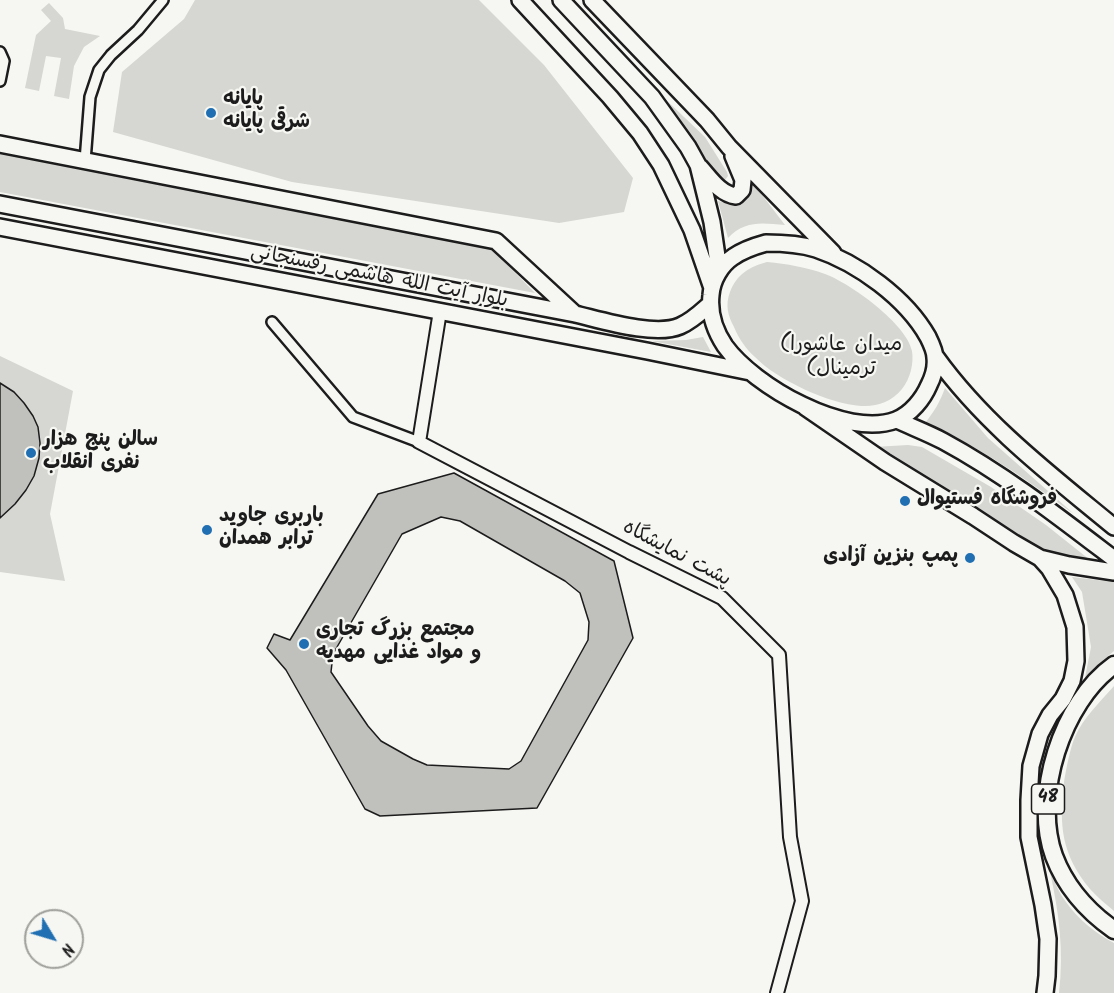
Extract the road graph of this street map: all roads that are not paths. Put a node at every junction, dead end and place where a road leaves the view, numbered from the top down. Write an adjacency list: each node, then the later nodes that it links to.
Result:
1 (163, 0): 9 (street)
2 (520, 0): 15 (main road)
3 (561, 0): 10 (main road)
4 (592, 0): 8 (main road)
5 (0, 52): 6 (street)
6 (0, 81)
7 (0, 144): 9 (main road)
8 (729, 147): 10 (main road); 13 (main road)
9 (85, 161): 19 (main road)
10 (698, 165): 14 (main road)
11 (0, 204): 16 (main road, بلوار آیت الله هاشمی رفسنجانی)
12 (0, 227): 18 (main road, بلوار آیت الله هاشمی رفسنجانی)
13 (840, 259): 14 (main road); 21 (main road)
14 (720, 270): 15 (main road)
15 (712, 288): 17 (main road)
16 (444, 289): 18 (main road); 19 (main road, بلوار آیت الله هاشمی رفسنجانی)
17 (710, 304): 19 (main road, بلوار آیت الله هاشمی رفسنجانی); 22 (main road)
18 (440, 311): 22 (main road, بلوار آیت الله هاشمی رفسنجانی); 25 (street)
19 (575, 314)
20 (272, 322): 25 (street)
21 (936, 357): 24 (main road); 26 (main road)
22 (750, 372): 23 (main road)
23 (805, 407): 24 (main road); 27 (main road)
24 (897, 420): 28 (main road)
25 (419, 442): 32 (street, پشت نمایشگاه)
26 (1114, 527)
27 (1040, 558): 29 (main road); 33 (main road)
28 (1114, 559)
29 (1114, 572)
30 (1114, 665): 31 (highway, 48)
31 (1114, 930)
32 (777, 993)
33 (1045, 993)

